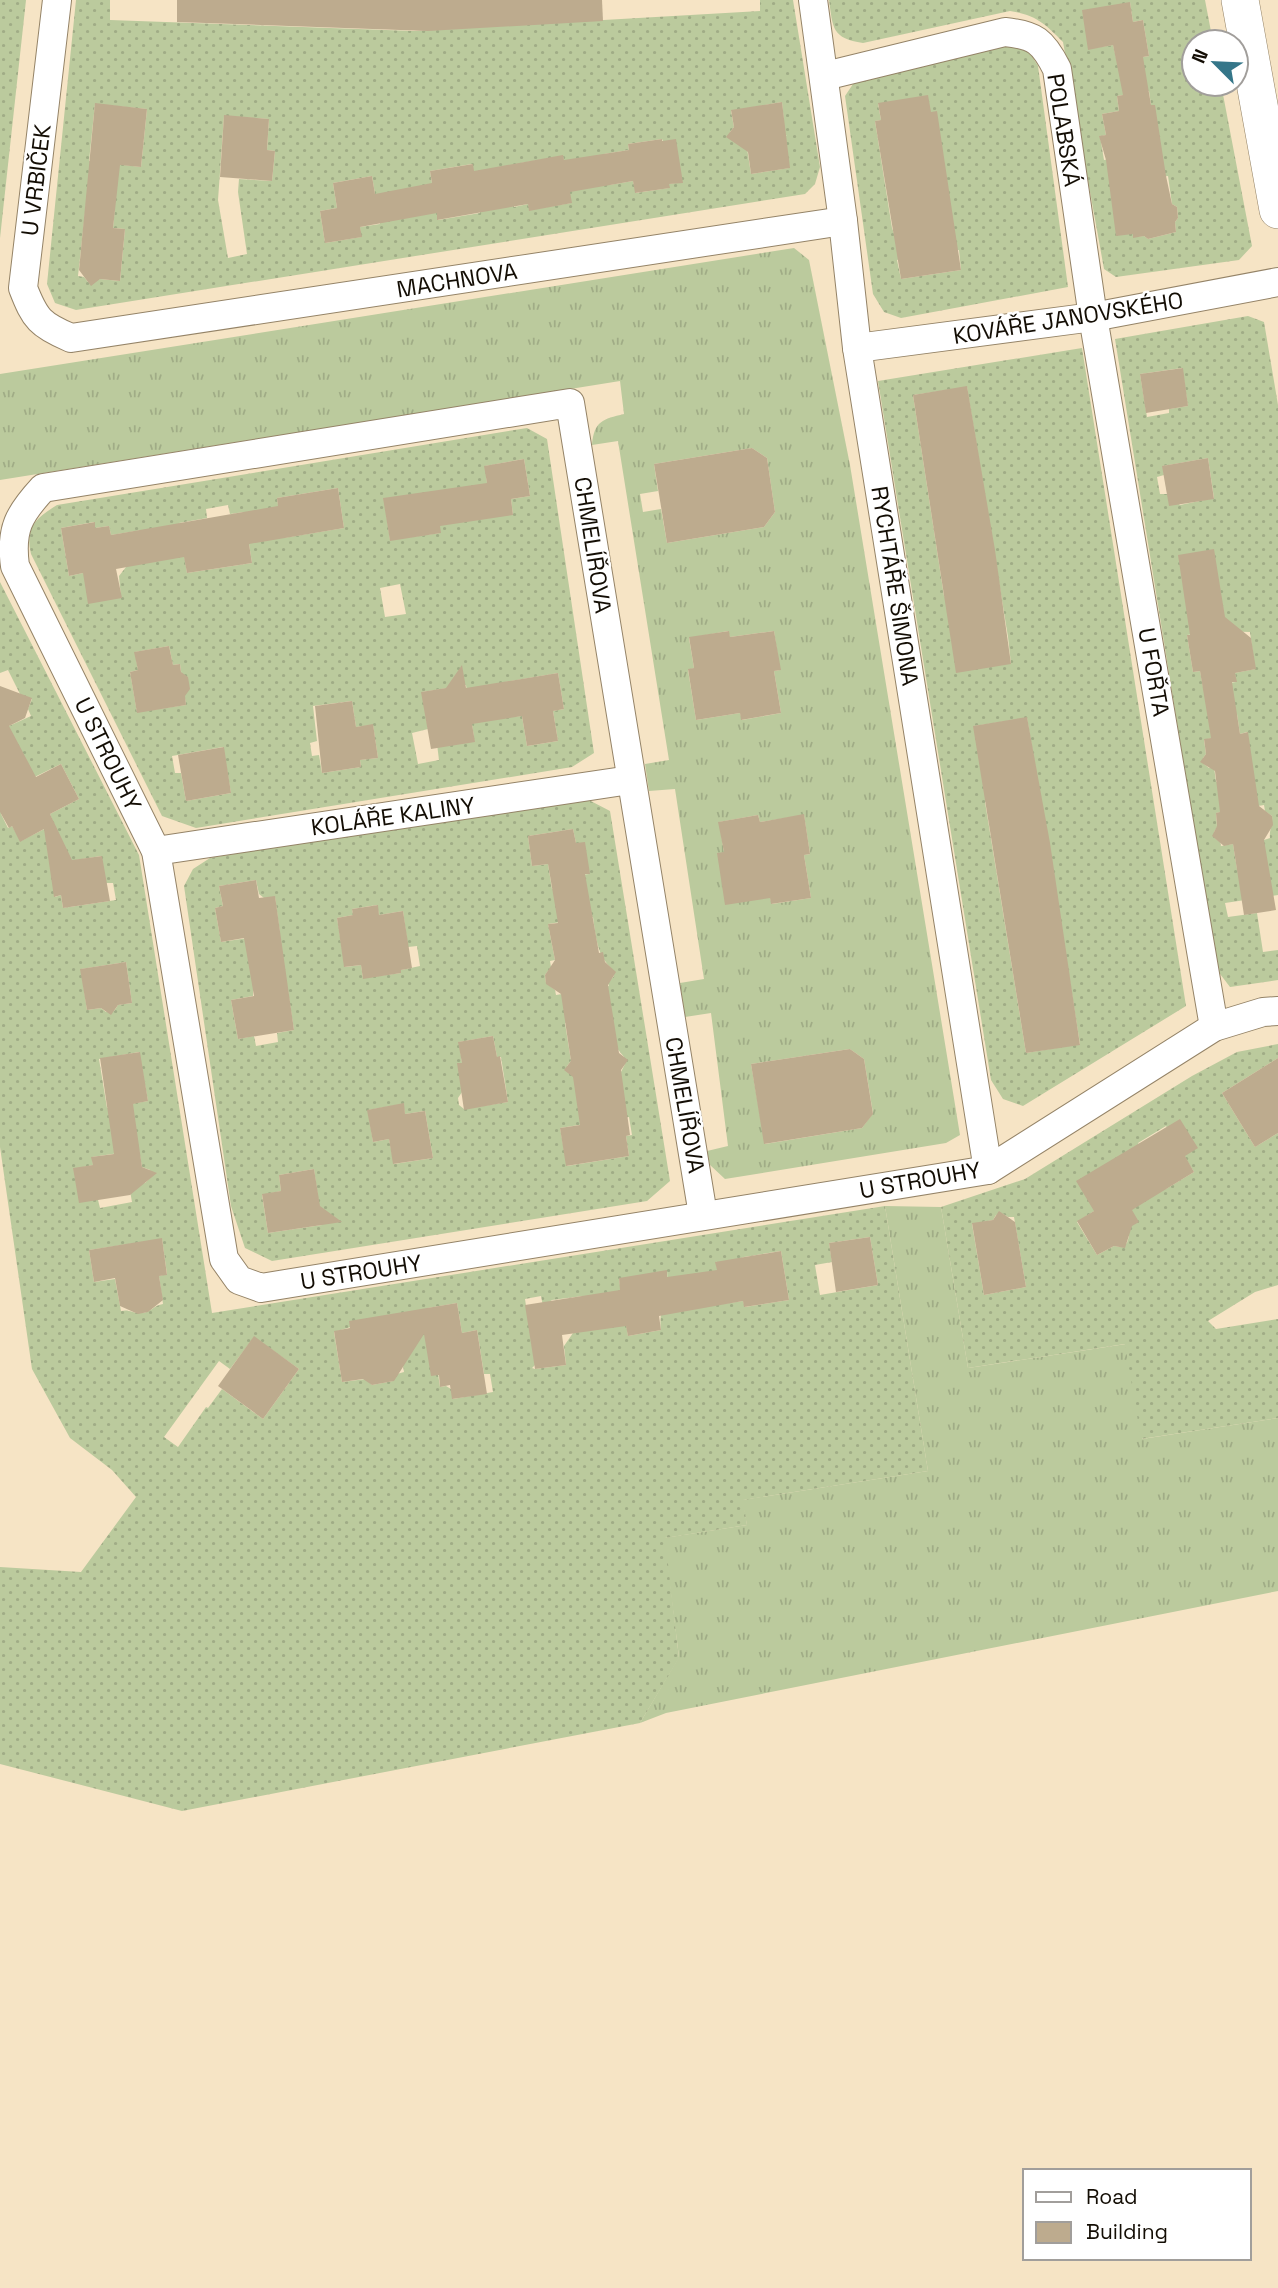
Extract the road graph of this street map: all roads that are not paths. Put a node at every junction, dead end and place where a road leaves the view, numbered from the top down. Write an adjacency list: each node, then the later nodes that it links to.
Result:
1 (57, 0): 9 (street, U VRBIČEK)
2 (813, 0): 4 (street, RYCHTÁŘE ŠIMONA)
3 (1240, 0): 5 (street)
4 (825, 76): 6 (street, RYCHTÁŘE ŠIMONA); 8 (street, POLABSKÁ)
5 (1278, 210)
6 (843, 221): 9 (street, MACHNOVA); 10 (street, RYCHTÁŘE ŠIMONA)
7 (1278, 282): 8 (street, KOVÁŘE JANOVSKÉHO)
8 (1093, 317): 10 (street, KOVÁŘE JANOVSKÉHO); 15 (street, U FOŘTA)
9 (71, 338)
10 (857, 348): 16 (street, RYCHTÁŘE ŠIMONA)
11 (43, 488): 12 (street, CHMELÍŘOVA); 13 (street, U STROUHY)
12 (630, 780): 13 (street, KOLÁŘE KALINY); 17 (street, CHMELÍŘOVA)
13 (156, 850): 17 (street, U STROUHY)
14 (1278, 1011): 15 (street, U STROUHY)
15 (1214, 1027): 16 (street, U STROUHY)
16 (988, 1170): 17 (street, U STROUHY)
17 (703, 1215)

